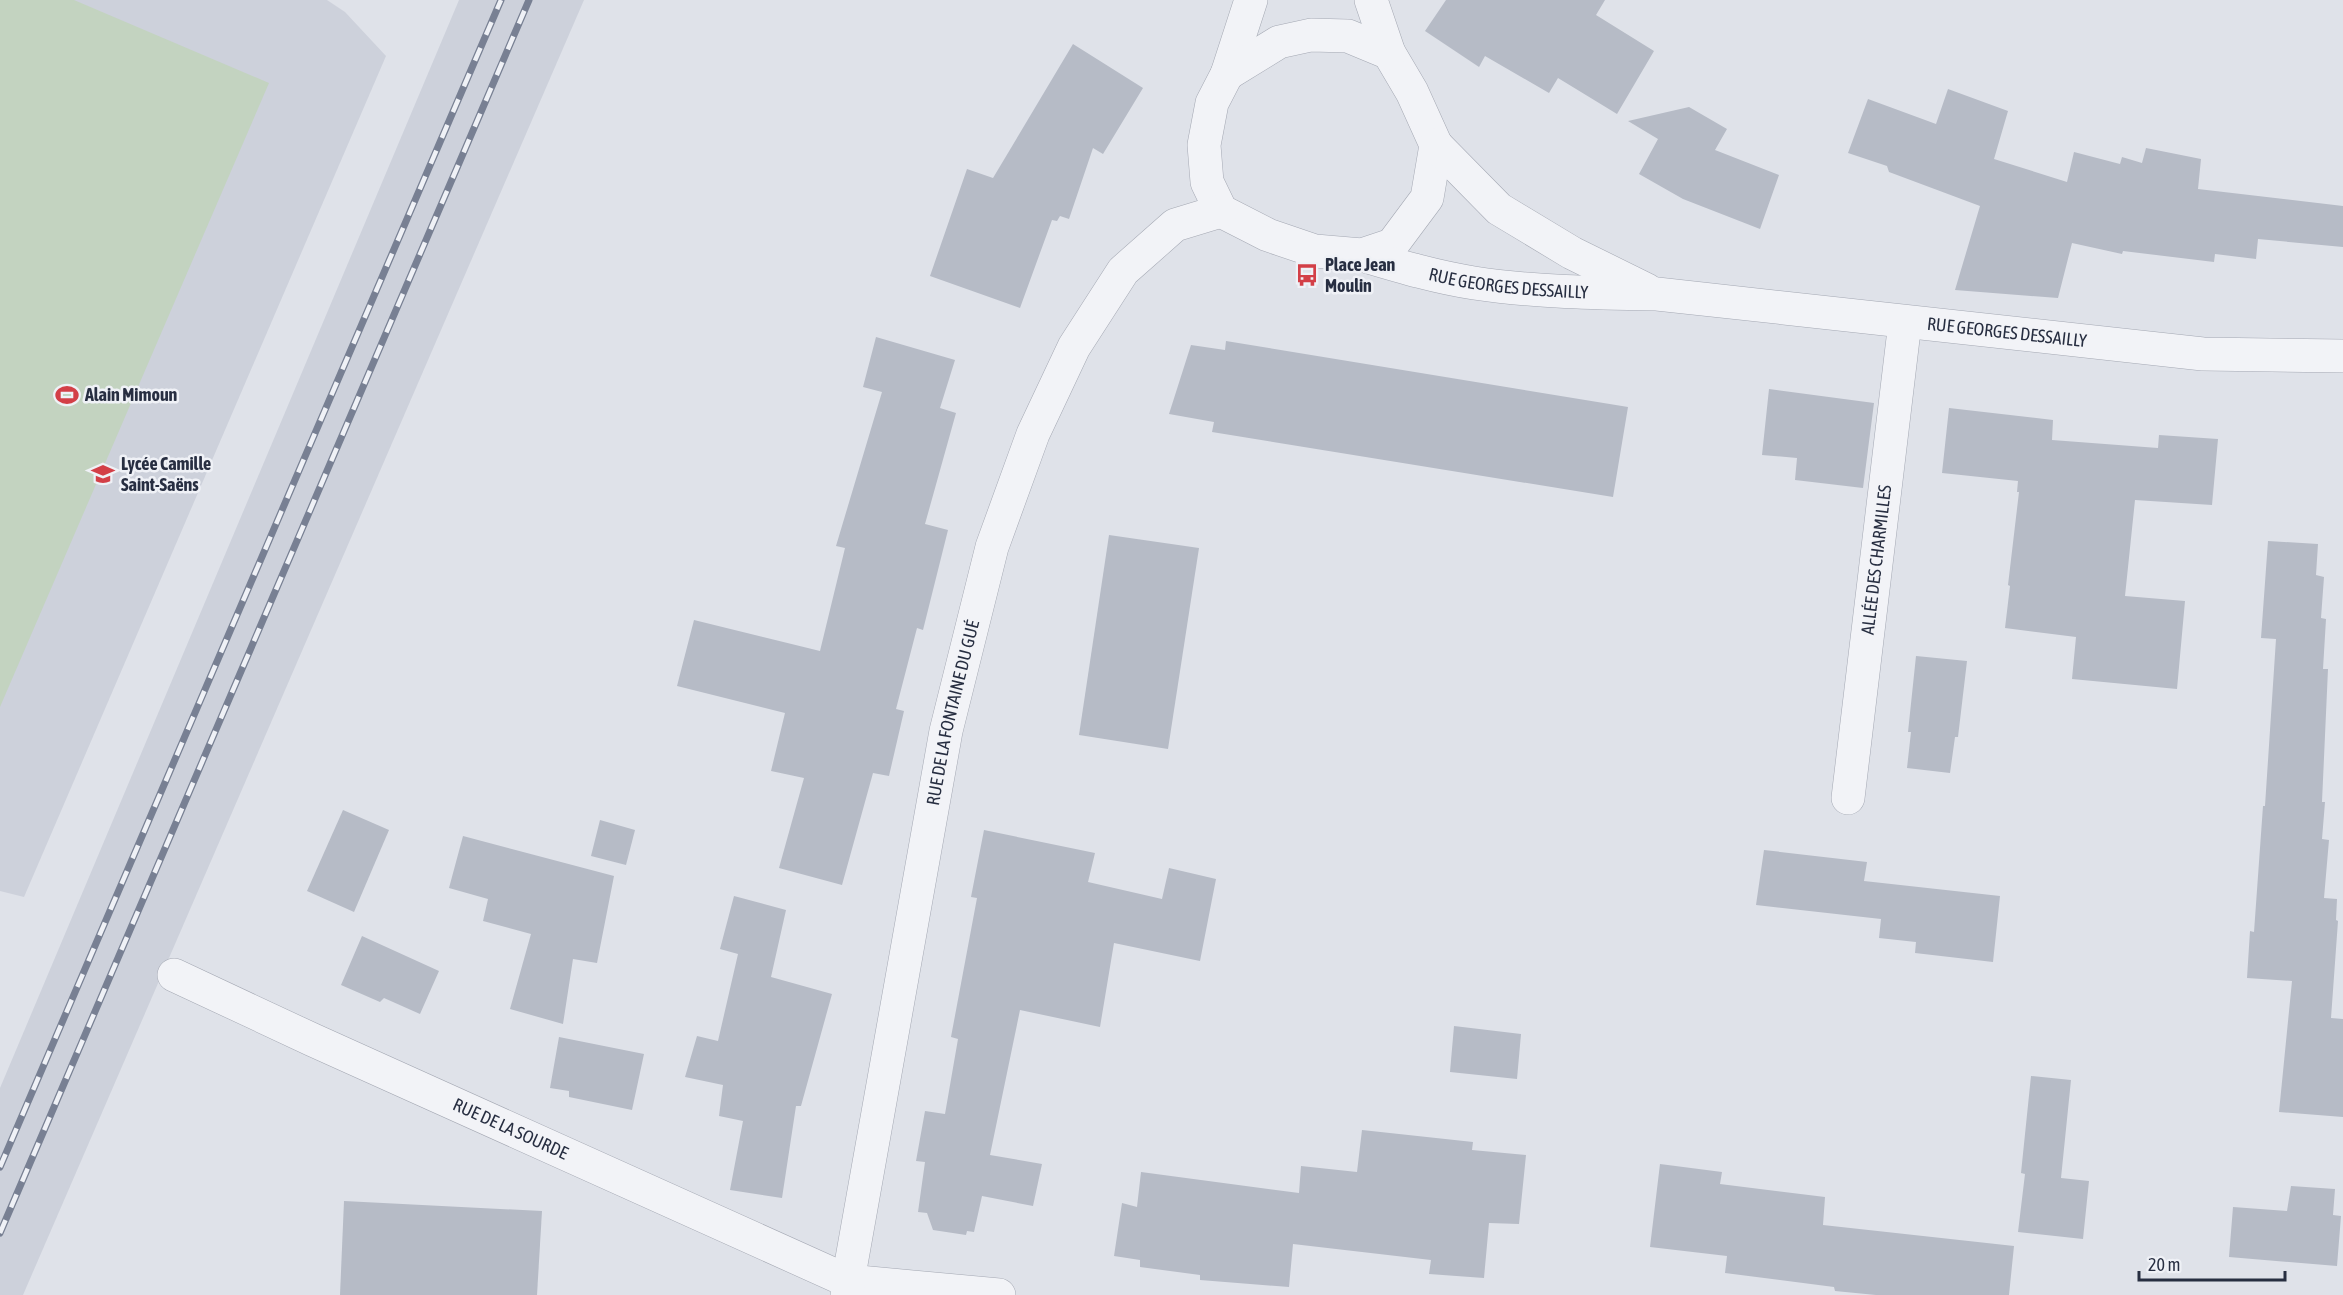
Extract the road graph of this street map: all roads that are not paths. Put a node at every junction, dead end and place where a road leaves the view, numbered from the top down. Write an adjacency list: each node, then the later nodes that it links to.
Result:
1 (1251, 0): 4 (street)
2 (1371, 0): 3 (street)
3 (1389, 53): 4 (street); 5 (street)
4 (1227, 74): 6 (street)
5 (1436, 145): 7 (street); 8 (street, RUE GEORGES DESSAILLY)
6 (1221, 212): 7 (street); 13 (street, RUE DE LA FONTAINE DU GUÉ)
7 (1362, 255): 8 (street, RUE GEORGES DESSAILLY)
8 (1657, 294): 9 (street, RUE GEORGES DESSAILLY)
9 (1905, 322): 10 (street, RUE GEORGES DESSAILLY); 11 (street, ALLÉE DES CHARMILLES)
10 (2341, 364)
11 (1848, 798)
12 (174, 975): 13 (street, RUE DE LA SOURDE)
13 (848, 1288): 14 (street, RUE DE LA SOURDE)
14 (999, 1295)

